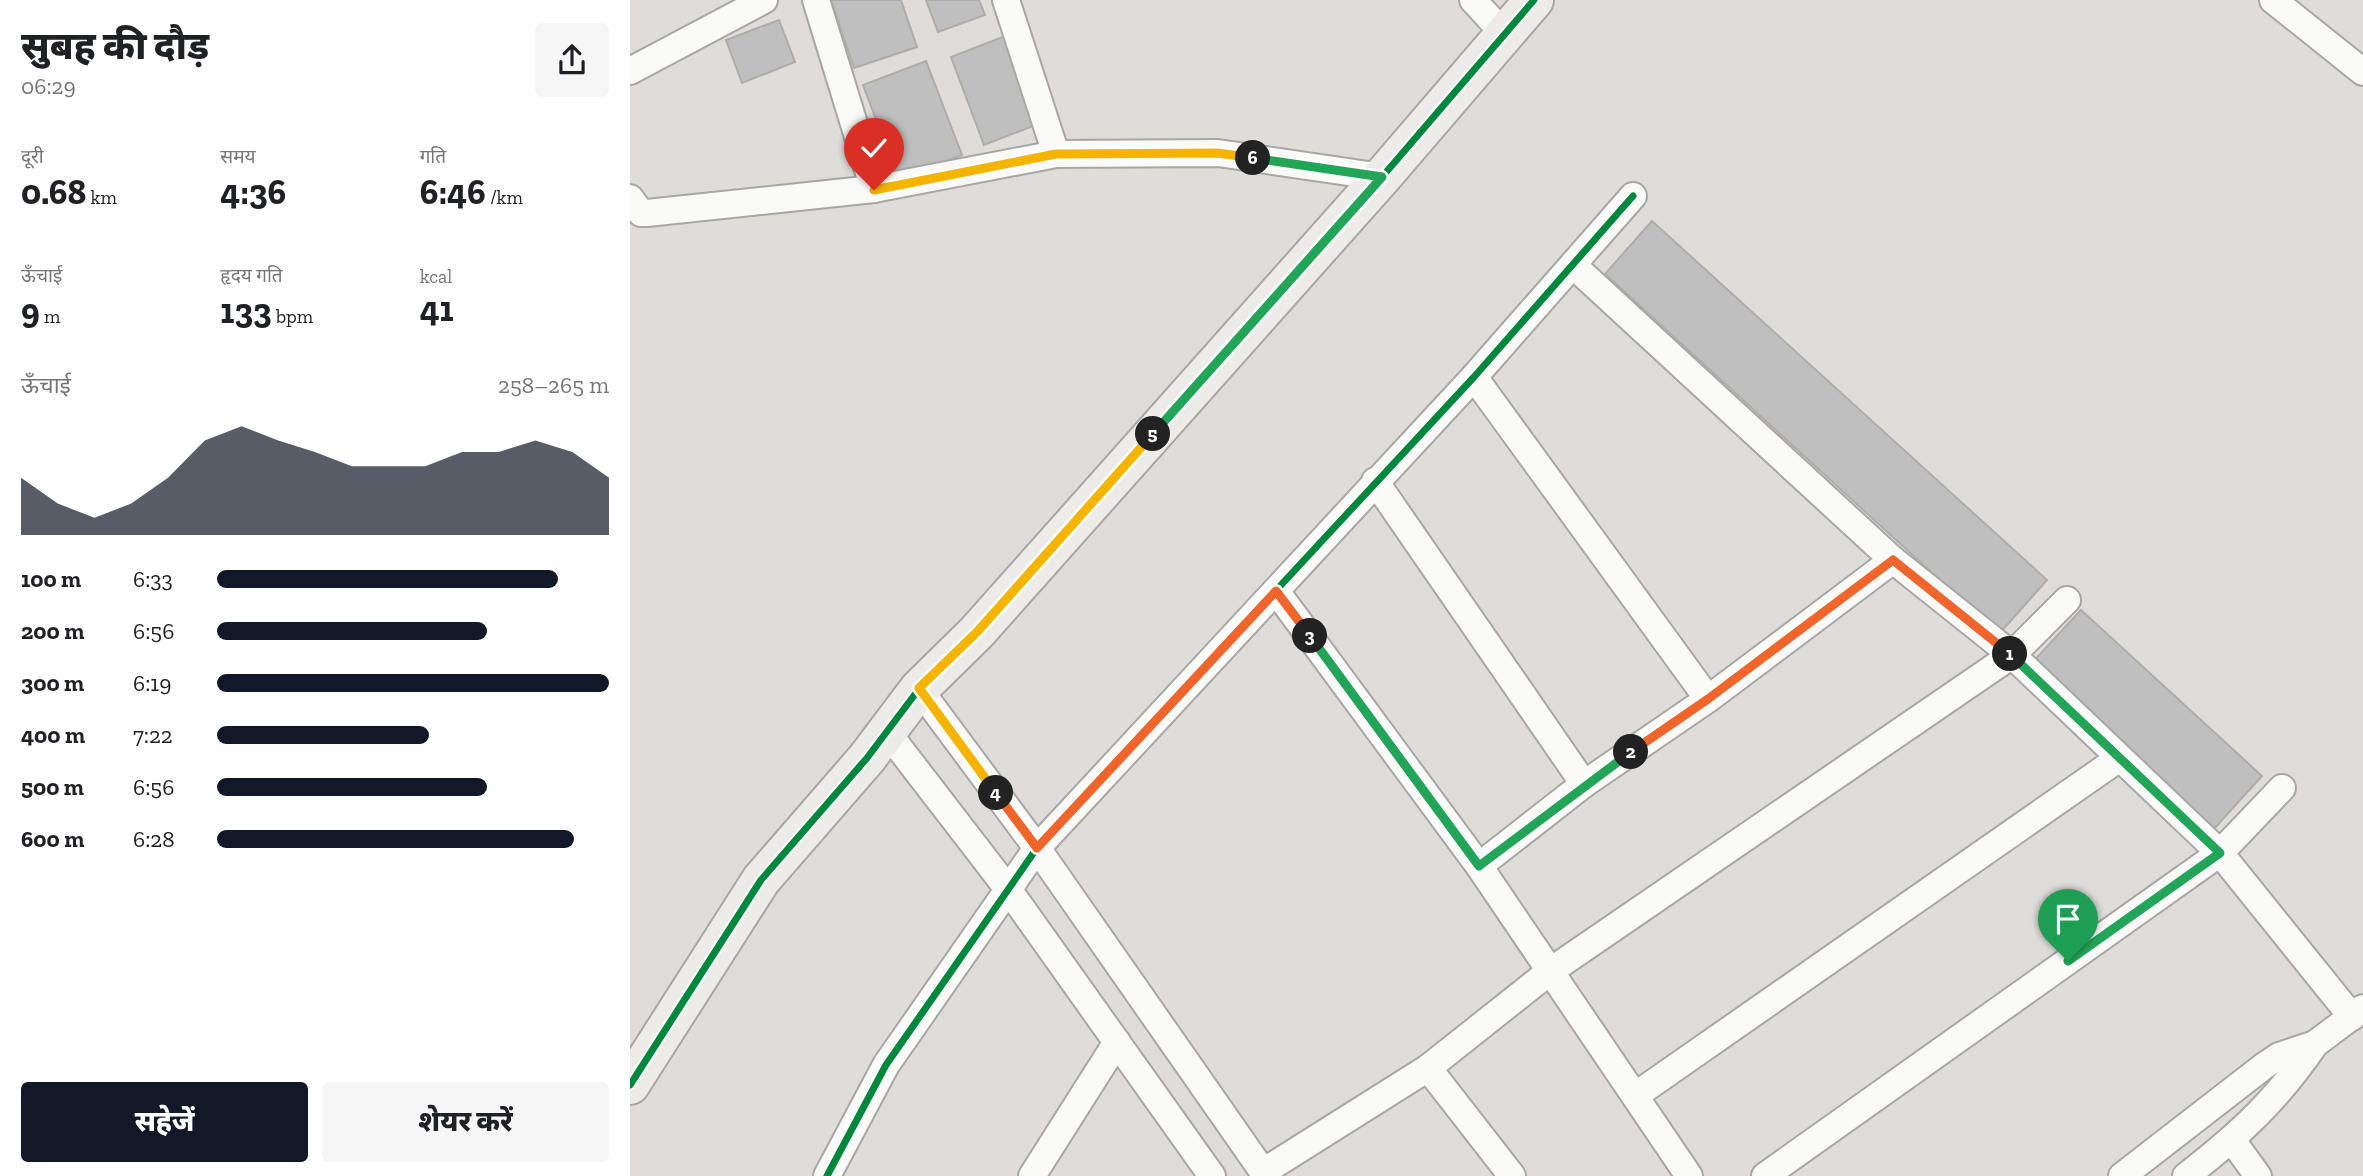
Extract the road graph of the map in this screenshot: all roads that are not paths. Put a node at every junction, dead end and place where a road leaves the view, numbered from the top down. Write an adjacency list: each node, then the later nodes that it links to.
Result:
1 (764, 0): 8 (street)
2 (816, 0): 12 (street)
3 (1006, 0): 10 (street)
4 (1473, 0): 7 (street)
5 (1534, 0): 7 (street)
6 (2273, 0): 9 (street)
7 (1504, 35): 11 (street)
8 (630, 71)
9 (2363, 72)
10 (1056, 154): 11 (street); 12 (street)
11 (1382, 177): 22 (street)
12 (874, 190): 14 (street)
13 (1633, 196): 15 (street)
14 (630, 198)
15 (1574, 266): 16 (street); 18 (street)
16 (1474, 377): 17 (street); 23 (street)
17 (1375, 481): 19 (street); 26 (street)
18 (1893, 560): 21 (street); 23 (street)
19 (1276, 591): 28 (street); 30 (street)
20 (2067, 600): 21 (street)
21 (2012, 655): 25 (street); 32 (street)
22 (919, 688): 24 (street); 28 (street)
23 (1708, 699): 26 (street)
24 (887, 732): 31 (street); 37 (street)
25 (2118, 759): 29 (street); 38 (street)
26 (1584, 784): 30 (street)
27 (2282, 788): 29 (street)
28 (1037, 848): 31 (street); 40 (street)
29 (2220, 853): 33 (street); 46 (street)
30 (1479, 866): 32 (street)
31 (1008, 889): 34 (street); 41 (street)
32 (1549, 972): 36 (street); 38 (street)
33 (2357, 1012): 35 (street)
34 (1117, 1042): 42 (street); 43 (street)
35 (2315, 1044): 39 (street); 47 (street)
36 (1428, 1069): 40 (street); 44 (street)
37 (630, 1085)
38 (1636, 1095): 45 (street)
39 (2232, 1140): 48 (street); 49 (street)
40 (1264, 1174)
41 (827, 1176)
42 (1032, 1176)
43 (1212, 1176)
44 (1512, 1176)
45 (1689, 1176)
46 (1765, 1176)
47 (2122, 1176)
48 (2186, 1176)
49 (2258, 1176)

